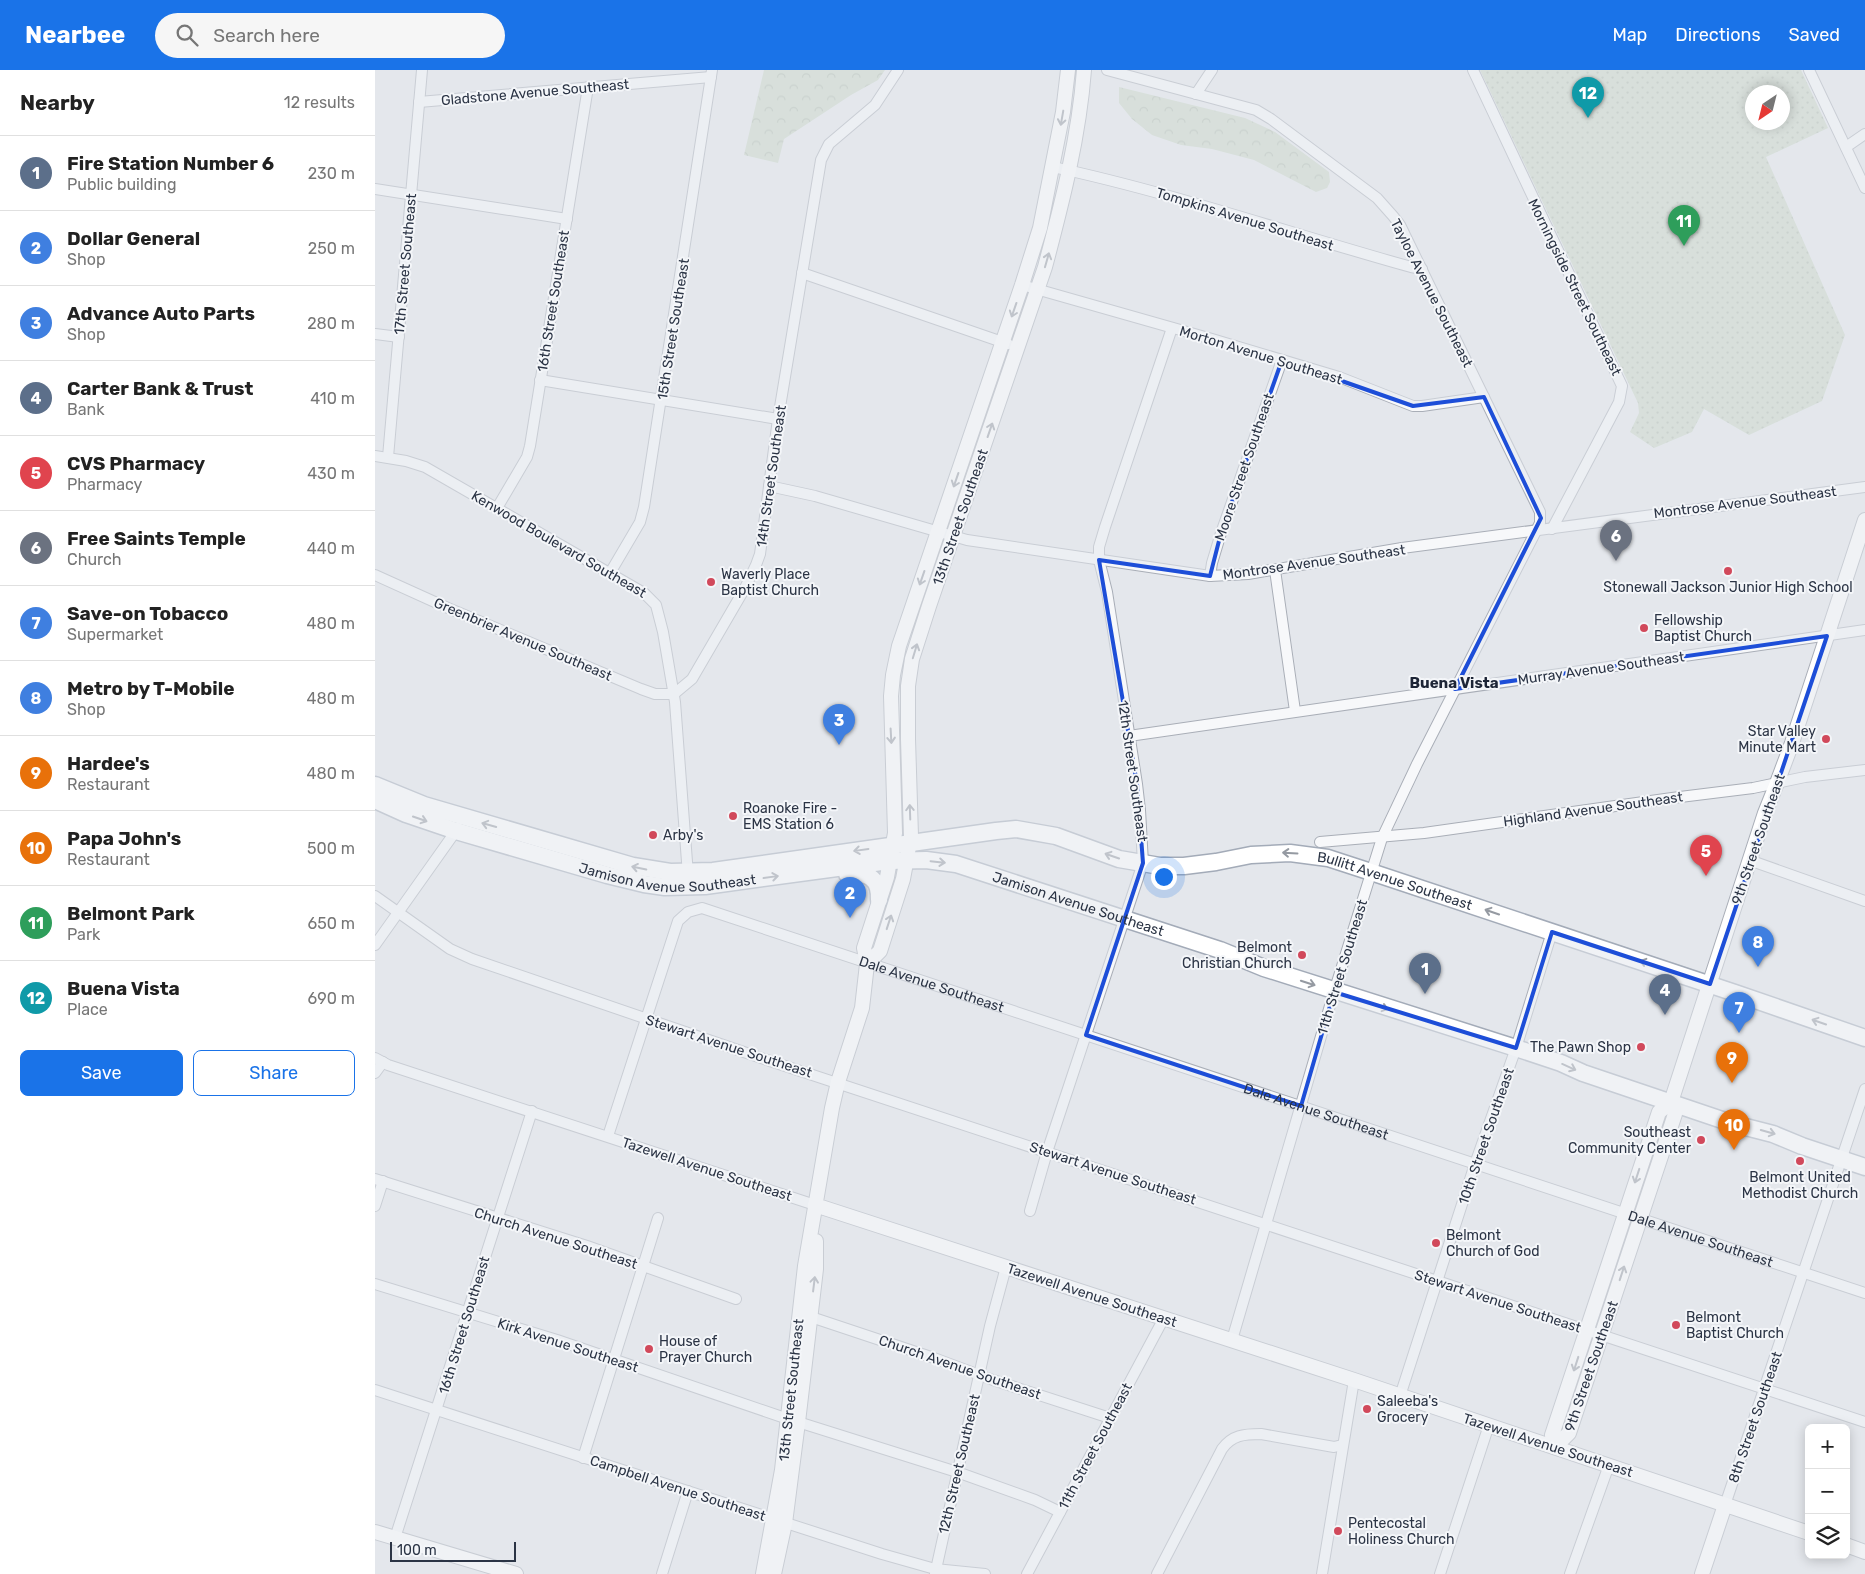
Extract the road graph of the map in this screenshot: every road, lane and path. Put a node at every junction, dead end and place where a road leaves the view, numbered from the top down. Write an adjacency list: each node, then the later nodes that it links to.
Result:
1 (422, 70): 12 (street, 17th Street Southeast)
2 (898, 70): 22 (street, 14th Street Southeast)
3 (1068, 70): 15 (street, 13th Street Southeast, one-way to 15)
4 (1084, 70): 16 (street, 13th Street Southeast)
5 (1107, 70): 11 (street, Tayloe Avenue Southeast)
6 (1212, 70): 11 (street)
7 (1473, 70): 41 (street, Morningside Street Southeast)
8 (1809, 70): 14 (street)
9 (712, 73): 10 (street, Gladstone Avenue Southeast); 33 (street, 15th Street Southeast)
10 (588, 87): 12 (street, Gladstone Avenue Southeast); 20 (street, 16th Street Southeast)
11 (1197, 94): 21 (street, Tayloe Avenue Southeast)
12 (419, 102): 19 (street, 17th Street Southeast)
13 (1865, 134): 14 (street)
14 (1845, 147): 17 (street)
15 (1053, 167): 16 (street, Tompkins Avenue Southeast); 23 (street, 13th Street Southeast)
16 (1069, 170): 21 (street, Tompkins Avenue Southeast); 24 (street, 13th Street Southeast, one-way to 16)
17 (1865, 188)
18 (375, 189): 19 (street)
19 (411, 195): 20 (street); 27 (street, 17th Street Southeast)
20 (567, 219): 31 (street, 16th Street Southeast)
21 (1422, 268): 32 (street, Tayloe Avenue Southeast)
22 (803, 273): 28 (street); 34 (street, 14th Street Southeast)
23 (1022, 285): 24 (street, Morton Avenue Southeast); 28 (street, 13th Street Southeast, one-way to 28)
24 (1038, 290): 25 (street, Morton Avenue Southeast); 29 (street, 13th Street Southeast)
25 (1172, 328): 30 (street, Morton Avenue Southeast); 45 (street, 12th Street Southeast)
26 (375, 334): 27 (street)
27 (399, 337): 36 (street, 17th Street Southeast)
28 (1003, 342): 29 (street); 43 (street, 13th Street Southeast, one-way to 43)
29 (1018, 348): 44 (street, 13th Street Southeast, one-way to 29)
30 (1282, 360): 32 (street, Morton Avenue Southeast); 49 (street, Moore Street Southeast)
31 (541, 380): 33 (street); 39 (street, 16th Street Southeast)
32 (1484, 397): 42 (street, Tayloe Avenue Southeast)
33 (661, 400): 34 (street); 47 (street, 15th Street Southeast)
34 (778, 419): 37 (street, 14th Street Southeast)
35 (375, 456): 36 (street, Kenwood Boulevard Southeast)
36 (388, 457): 39 (street, Kenwood Boulevard Southeast)
37 (769, 486): 43 (street, Montrose Avenue Southeast); 53 (street, 14th Street Southeast)
38 (1865, 487): 41 (street, Montrose Avenue Southeast)
39 (497, 508): 47 (street, Kenwood Boulevard Southeast)
40 (1865, 520): 51 (street, 9th Street Southeast)
41 (1552, 528): 42 (street, Montrose Avenue Southeast)
42 (1537, 531): 46 (street, Montrose Avenue Southeast); 52 (street, 11th Street Southeast)
43 (938, 532): 44 (street, Montrose Avenue Southeast); 64 (street, 13th Street Southeast, one-way to 64)
44 (953, 536): 45 (street, Montrose Avenue Southeast); 63 (street, 13th Street Southeast, one-way to 44)
45 (1099, 560): 49 (street, Montrose Avenue Southeast); 55 (street, 12th Street Southeast)
46 (1275, 570): 49 (street, Montrose Avenue Southeast); 54 (street)
47 (610, 573): 53 (street, Kenwood Boulevard Southeast)
48 (375, 575): 53 (street, Greenbrier Avenue Southeast)
49 (1210, 576)
50 (1865, 630): 51 (street, Murray Avenue Southeast)
51 (1827, 636): 52 (street, Murray Avenue Southeast); 57 (street, 9th Street Southeast)
52 (1455, 689): 54 (street, Murray Avenue Southeast); 61 (street, 11th Street Southeast)
53 (674, 694): 70 (street)
54 (1295, 711): 55 (street, Murray Avenue Southeast)
55 (1129, 736): 67 (street, 12th Street Southeast)
56 (1865, 770): 57 (street, Highland Avenue Southeast)
57 (1777, 783): 61 (street, Highland Avenue Southeast); 65 (street, 9th Street Southeast)
58 (375, 785): 60 (main road)
59 (375, 800): 60 (main road, one-way to 60)
60 (461, 824): 70 (main road, Jamison Avenue Southeast); 74 (street)
61 (1382, 838): 62 (street, Highland Avenue Southeast); 69 (street, 11th Street Southeast)
62 (1320, 842)
63 (910, 843): 64 (main road, Jamison Avenue Southeast); 66 (street, 13th Street Southeast); 67 (main road, Bullitt Avenue Southeast, one-way to 63)
64 (891, 853): 66 (main road, Jamison Avenue Southeast); 68 (main road, Jamison Avenue Southeast); 70 (main road, Jamison Avenue Southeast, one-way to 70); 72 (street, 13th Street Southeast)
65 (1749, 860): 73 (street); 79 (street, 9th Street Southeast)
66 (906, 861): 75 (main road, Jamison Avenue Southeast, one-way to 75); 78 (street, 13th Street Southeast, one-way to 66)
67 (1143, 863): 69 (main road, Bullitt Avenue Southeast, one-way to 67); 75 (street, 12th Street Southeast)
68 (810, 872): 70 (main road, Jamison Avenue Southeast, one-way to 68); 72 (main road)
69 (1371, 872): 76 (main road, Bullitt Avenue Southeast, one-way to 69); 80 (street, 11th Street Southeast)
70 (688, 880)
71 (375, 896): 74 (street, Stewart Avenue Southeast)
72 (879, 900): 78 (street, 13th Street Southeast)
73 (1865, 900)
74 (399, 912): 77 (street); 81 (street, Stewart Avenue Southeast)
75 (1124, 919): 80 (main road, Jamison Avenue Southeast, one-way to 80); 82 (street, 12th Street Southeast)
76 (1552, 932): 79 (main road, Bullitt Avenue Southeast, one-way to 76); 84 (street, 10th Street Southeast)
77 (375, 945)
78 (867, 964): 81 (street, Dale Avenue Southeast); 82 (street, Dale Avenue Southeast); 87 (street, 13th Street Southeast)
79 (1710, 984): 83 (main road, Bullitt Avenue Southeast, one-way to 79); 89 (street, 9th Street Southeast)
80 (1335, 992): 84 (main road, Jamison Avenue Southeast, one-way to 84); 90 (street, 11th Street Southeast)
81 (646, 1019): 87 (street, Stewart Avenue Southeast); 92 (street)
82 (1086, 1035): 90 (street, Dale Avenue Southeast); 93 (street, 12th Street Southeast)
83 (1865, 1038)
84 (1515, 1048): 89 (main road, Jamison Avenue Southeast, one-way to 89); 95 (street, 10th Street Southeast)
85 (379, 1060): 86 (street); 91 (street, Tazewell Avenue Southeast)
86 (375, 1073)
87 (838, 1082): 93 (street, Stewart Avenue Southeast); 98 (street, 13th Street Southeast)
88 (1865, 1089): 94 (street, 8th Street Southeast)
89 (1671, 1102): 94 (main road, Jamison Avenue Southeast, one-way to 94); 101 (street, 9th Street Southeast, one-way to 101); 104 (street, 9th Street Southeast)
90 (1301, 1106): 95 (street, Dale Avenue Southeast); 105 (street, 11th Street Southeast)
91 (532, 1111): 92 (street, Tazewell Avenue Southeast); 102 (street, 16th Street Southeast)
92 (608, 1136): 98 (street, Tazewell Avenue Southeast)
93 (1047, 1152): 100 (street, 12th Street Southeast); 105 (street, Stewart Avenue Southeast)
94 (1841, 1159): 96 (main road, Jamison Avenue Southeast); 108 (street, 8th Street Southeast)
95 (1475, 1164): 101 (street, Dale Avenue Southeast); 109 (street, 10th Street Southeast)
96 (1865, 1167)
97 (379, 1180): 99 (street); 102 (street, Church Avenue Southeast)
98 (815, 1205): 107 (street, Tazewell Avenue Southeast); 114 (street, 13th Street Southeast, one-way to 98); 127 (street, 13th Street Southeast)
99 (375, 1206)
100 (1030, 1211)
101 (1625, 1214): 104 (street, Dale Avenue Southeast); 116 (street, 9th Street Southeast)
102 (498, 1218): 106 (street, Church Avenue Southeast); 113 (street, 16th Street Southeast)
103 (658, 1218): 106 (street)
104 (1640, 1219): 108 (street, Dale Avenue Southeast); 117 (street, 9th Street Southeast, one-way to 104)
105 (1266, 1224): 109 (street, Stewart Avenue Southeast); 118 (street, 11th Street Southeast)
106 (644, 1267): 112 (street, Church Avenue Southeast); 119 (street)
107 (1006, 1267): 115 (street, Tazewell Avenue Southeast); 120 (street, 12th Street Southeast)
108 (1803, 1273): 111 (street, Dale Avenue Southeast); 122 (street, 8th Street Southeast)
109 (1437, 1281): 116 (street, Stewart Avenue Southeast); 124 (street, 10th Street Southeast)
110 (375, 1284): 113 (street, Kirk Avenue Southeast)
111 (1865, 1293)
112 (736, 1299)
113 (467, 1312): 119 (street, Kirk Avenue Southeast); 125 (street, 16th Street Southeast)
114 (811, 1317): 120 (street, Church Avenue Southeast); 127 (street, 13th Street Southeast)
115 (1164, 1318): 118 (street, Tazewell Avenue Southeast); 126 (street, 11th Street Southeast)
116 (1587, 1330): 117 (street, Stewart Avenue Southeast); 131 (street, 9th Street Southeast, one-way to 131)
117 (1601, 1336): 122 (street, Stewart Avenue Southeast); 131 (street, 9th Street Southeast)
118 (1232, 1340): 121 (street, Tazewell Avenue Southeast)
119 (614, 1360): 127 (street, Kirk Avenue Southeast); 132 (street)
120 (979, 1375): 126 (street, Church Avenue Southeast); 134 (street, 12th Street Southeast)
121 (1354, 1380): 124 (street, Tazewell Avenue Southeast); 130 (street)
122 (1765, 1389): 128 (street, Stewart Avenue Southeast); 136 (street, 8th Street Southeast)
123 (375, 1390): 125 (street, Campbell Avenue Southeast)
124 (1400, 1396): 129 (street, Tazewell Avenue Southeast)
125 (437, 1410): 132 (street, Campbell Avenue Southeast); 141 (street, 16th Street Southeast)
126 (1110, 1418): 137 (street, 11th Street Southeast)
127 (793, 1420): 134 (street, Kirk Avenue Southeast); 138 (street, 13th Street Southeast)
128 (1865, 1422)
129 (1489, 1425): 131 (street, Tazewell Avenue Southeast); 153 (street)
130 (1342, 1446): 151 (street); 152 (street)
131 (1555, 1447): 133 (street, Tazewell Avenue Southeast)
132 (583, 1458): 135 (street, Campbell Avenue Southeast)
133 (1609, 1466): 136 (street, Tazewell Avenue Southeast); 154 (street)
134 (957, 1472): 137 (street, Kirk Avenue Southeast); 144 (street, 12th Street Southeast)
135 (688, 1491): 138 (street, Campbell Avenue Southeast); 146 (street)
136 (1725, 1505): 140 (street, Tazewell Avenue Southeast); 155 (street, 8th Street Southeast)
137 (1060, 1512): 150 (street, 11th Street Southeast)
138 (780, 1521): 144 (street, Campbell Avenue Southeast); 147 (street, 13th Street Southeast); 148 (street, 13th Street Southeast)
139 (375, 1532): 141 (street)
140 (1805, 1532)
141 (395, 1538): 145 (street)
142 (1850, 1547): 143 (street)
143 (1865, 1552)
144 (935, 1572): 149 (street, Campbell Avenue Southeast)
145 (516, 1574)
146 (662, 1574)
147 (763, 1574)
148 (774, 1574)
149 (985, 1574)
150 (1027, 1574)
151 (1157, 1574)
152 (1322, 1574)
153 (1440, 1574)
154 (1570, 1574)
155 (1702, 1574)

